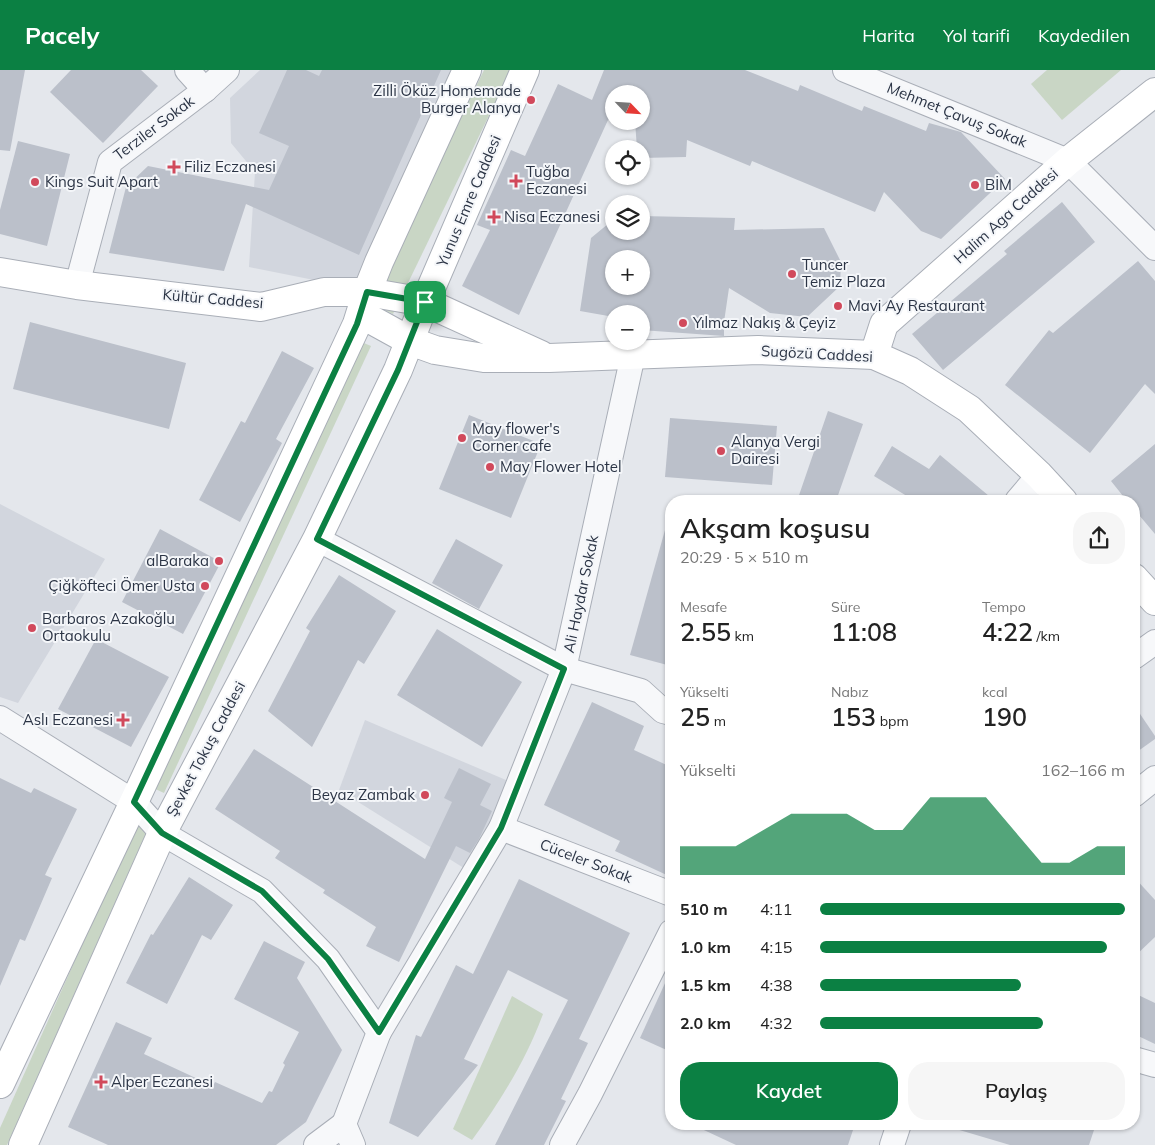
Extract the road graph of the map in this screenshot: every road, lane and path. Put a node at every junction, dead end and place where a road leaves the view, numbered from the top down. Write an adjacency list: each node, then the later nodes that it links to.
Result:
1 (187, 70): 6 (street)
2 (227, 70): 6 (street, Terziler Sokak)
3 (467, 70): 13 (main road)
4 (525, 70): 12 (main road, Yunus Emre Caddesi)
5 (845, 70): 8 (street, Mehmet Çavuş Sokak)
6 (205, 90): 11 (street, Terziler Sokak)
7 (1155, 92): 8 (main road, Halim Aga Caddesi)
8 (1068, 161): 9 (street); 15 (main road, Halim Aga Caddesi)
9 (1155, 248)
10 (0, 272): 11 (main road, Kültür Caddesi)
11 (77, 285): 13 (main road, Kültür Caddesi)
12 (425, 302): 13 (main road, Kültür Caddesi); 14 (main road, Yunus Emre Caddesi); 17 (main road, Kültür Caddesi)
13 (359, 315): 14 (main road, Sugözü Caddesi); 31 (main road)
14 (406, 350): 17 (main road, Sugözü Caddesi); 21 (main road, Şevket Tokuş Caddesi)
15 (874, 354): 16 (main road, Sugözü Caddesi); 18 (main road, Sugözü Caddesi)
16 (633, 355): 17 (main road, Sugözü Caddesi); 26 (street, Ali Haydar Sokak)
17 (549, 358)
18 (1039, 475): 19 (street); 20 (main road, Sugözü Caddesi)
19 (1022, 495)
20 (1057, 495)
21 (317, 539): 26 (street); 33 (main road, Şevket Tokuş Caddesi)
22 (1140, 585): 23 (main road)
23 (1155, 602)
24 (1155, 642): 25 (street)
25 (1140, 653)
26 (564, 669): 27 (street); 32 (street, Ali Haydar Sokak)
27 (665, 712)
28 (0, 718): 31 (street)
29 (1155, 778): 30 (street)
30 (1140, 790)
31 (134, 802): 33 (street); 39 (main road)
32 (501, 828): 34 (street, Cüceler Sokak); 36 (street, Ali Haydar Sokak)
33 (162, 833): 36 (street); 42 (main road, Şevket Tokuş Caddesi)
34 (665, 892)
35 (665, 944): 44 (street)
36 (379, 1032): 41 (street, Ali Haydar Sokak)
37 (1140, 1061): 38 (street)
38 (1155, 1065)
39 (0, 1084)
40 (896, 1130): 45 (street)
41 (349, 1134): 43 (street)
42 (28, 1143)
43 (316, 1145)
44 (562, 1145)
45 (892, 1145)

